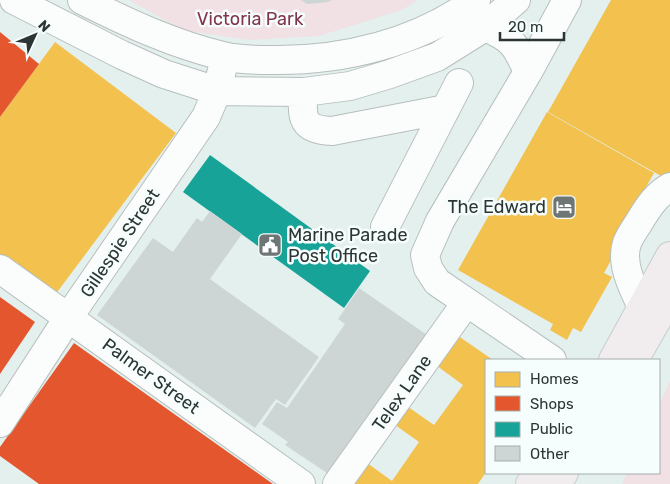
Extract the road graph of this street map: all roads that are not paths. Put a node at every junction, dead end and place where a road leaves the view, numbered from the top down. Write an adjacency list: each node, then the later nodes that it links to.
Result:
1 (14, 0): 7 (street)
2 (33, 0): 7 (street)
3 (82, 0): 11 (street)
4 (476, 0): 11 (street)
5 (516, 0): 8 (street)
6 (567, 0): 9 (street)
7 (53, 20): 14 (street)
8 (485, 27): 10 (street); 15 (street)
9 (548, 35): 10 (street); 12 (street)
10 (512, 42): 12 (street)
11 (225, 57): 14 (street, Gillespie Street)
12 (528, 72): 22 (street)
13 (459, 84): 16 (street)
14 (217, 91): 15 (street); 24 (street, Gillespie Street)
15 (304, 92): 16 (street)
16 (446, 109): 18 (street)
17 (670, 187): 23 (street)
18 (385, 227)
19 (670, 256): 23 (main road)
20 (0, 269): 24 (street, Palmer Street)
21 (670, 298): 27 (main road)
22 (466, 303): 25 (street); 30 (street, Telex Lane)
23 (642, 307): 26 (main road)
24 (68, 318): 28 (street, Gillespie Street); 29 (street, Palmer Street)
25 (550, 359)
26 (614, 359)
27 (635, 359)
28 (0, 423)
29 (301, 484)
30 (337, 484)

